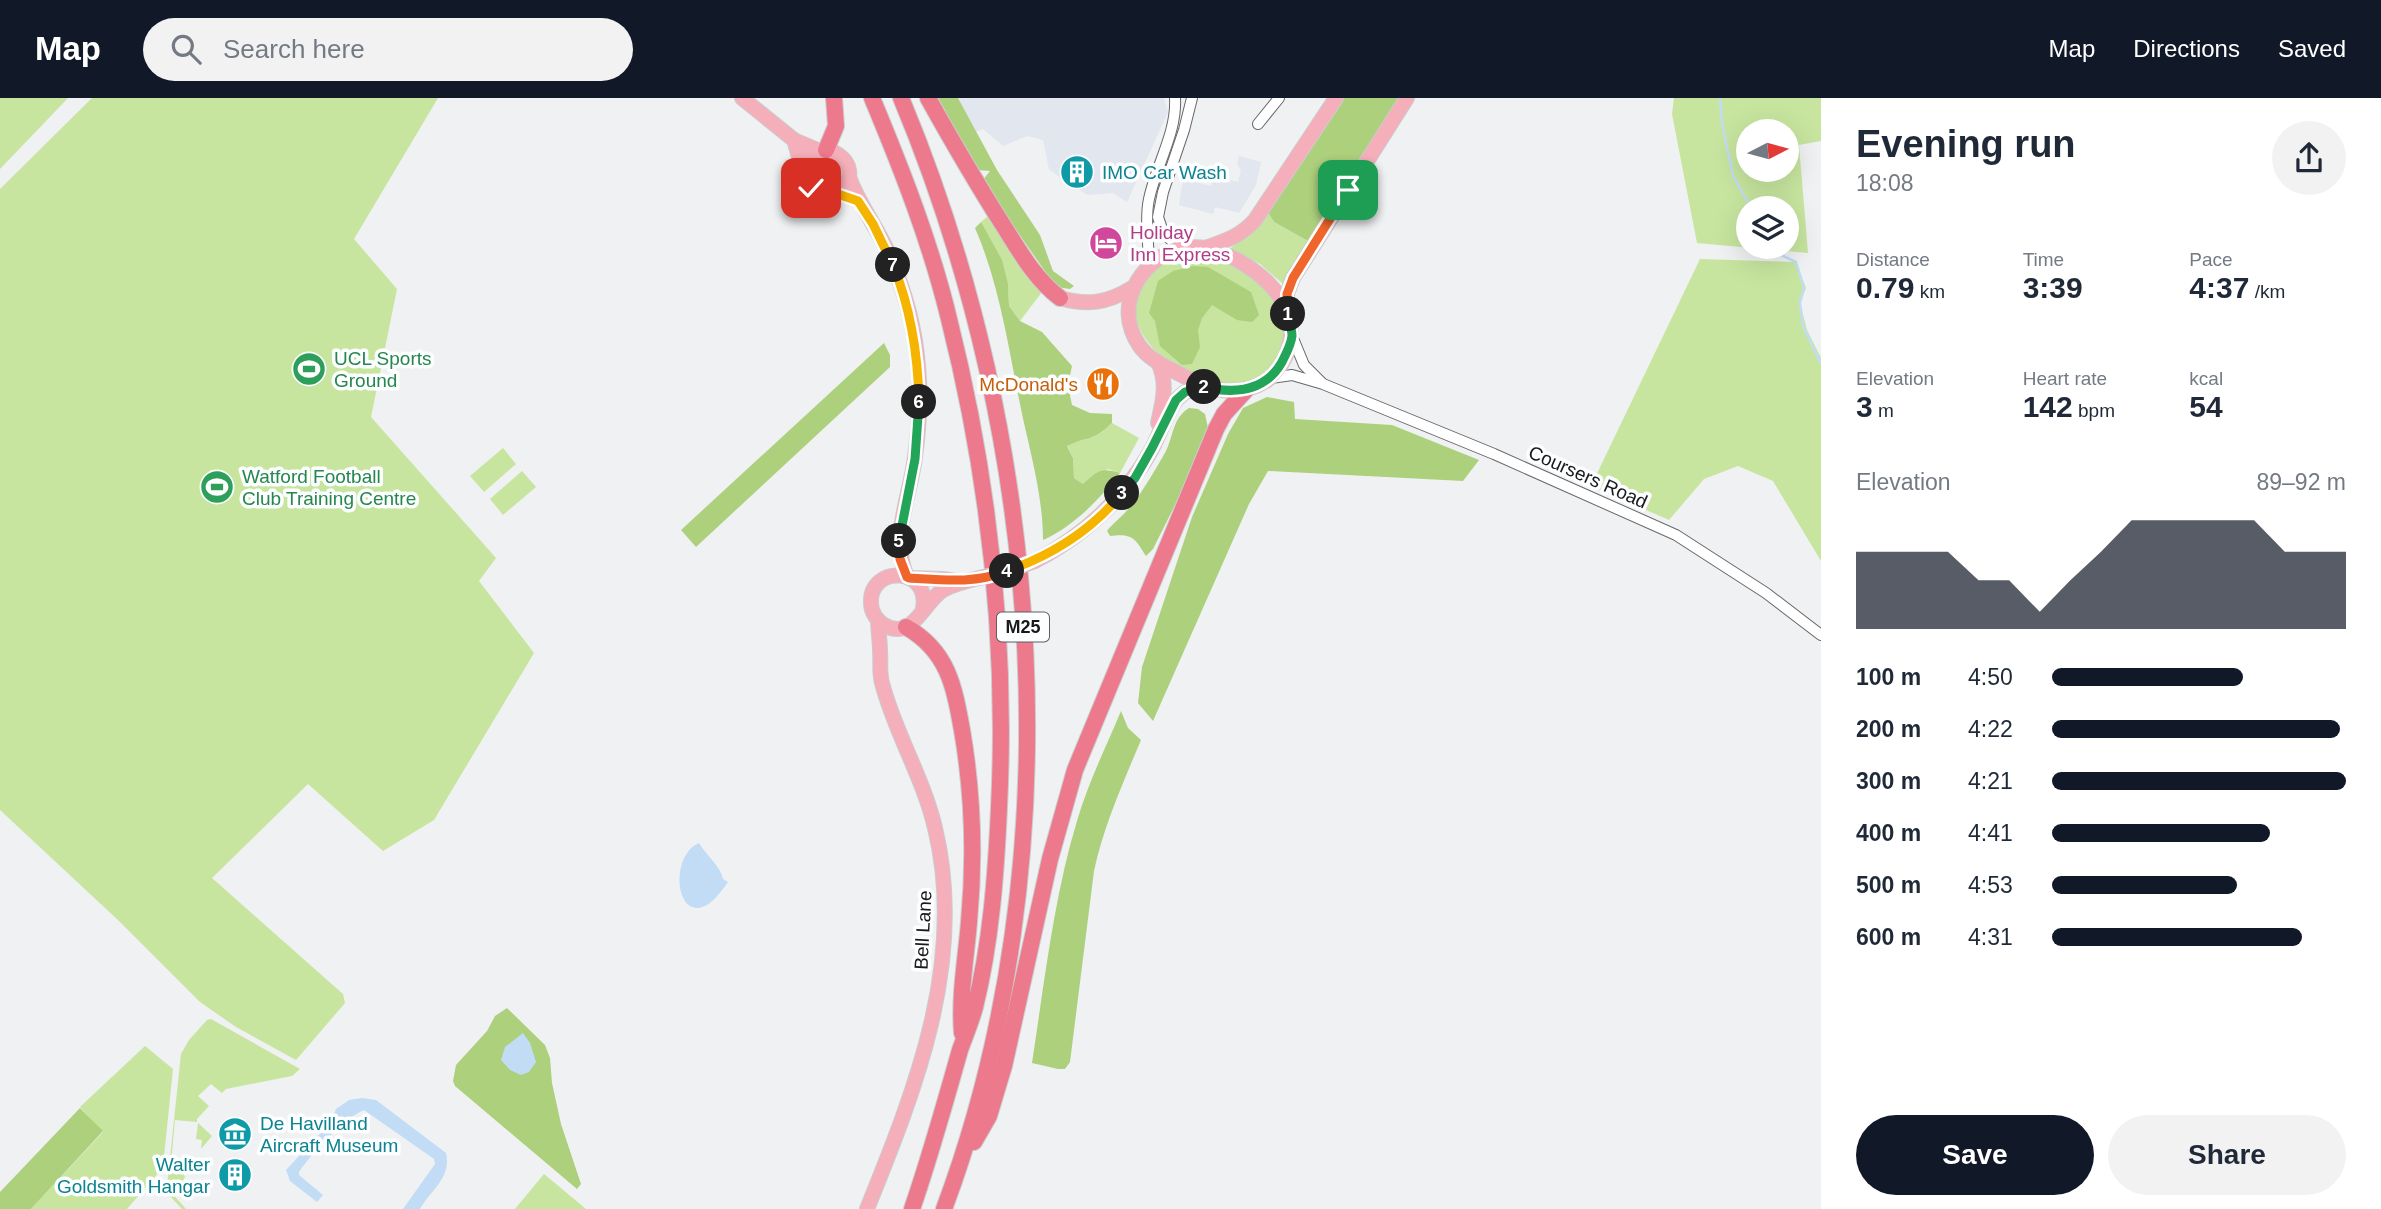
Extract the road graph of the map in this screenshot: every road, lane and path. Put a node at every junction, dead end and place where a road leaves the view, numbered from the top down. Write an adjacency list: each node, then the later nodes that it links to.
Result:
1 (742, 98): 12 (main road)
2 (834, 98): 13 (highway)
3 (872, 98): 40 (highway, M25)
4 (901, 98): 41 (highway, M25)
5 (928, 98): 22 (highway)
6 (1175, 98): 20 (street)
7 (1192, 98): 18 (street)
8 (1279, 98): 11 (street)
9 (1336, 98): 19 (main road)
10 (1407, 98): 23 (main road)
11 (1258, 124)
12 (794, 141): 13 (main road); 14 (main road)
13 (823, 151): 14 (main road); 15 (main road)
14 (805, 171): 16 (main road)
15 (849, 177): 16 (main road); 17 (main road)
16 (835, 193): 17 (main road)
17 (858, 201): 31 (main road)
18 (1179, 248): 19 (main road); 20 (main road)
19 (1205, 248): 23 (main road)
20 (1148, 265): 21 (main road)
21 (1132, 288): 22 (main road); 25 (main road)
22 (1060, 298)
23 (1287, 308): 24 (main road)
24 (1292, 336): 26 (main road); 27 (street, Coursers Road)
25 (1158, 362): 28 (main road); 30 (main road)
26 (1271, 377): 27 (street, Coursers Road); 29 (main road)
27 (1322, 384): 38 (street, Coursers Road)
28 (1203, 387): 29 (main road); 30 (main road)
29 (1246, 390): 41 (highway, M25)
30 (1152, 448): 34 (main road, bridge)
31 (898, 547): 32 (main road); 33 (main road)
32 (908, 578): 33 (main road); 34 (main road); 35 (main road)
33 (881, 581): 36 (main road)
34 (961, 582): 35 (main road)
35 (923, 610): 37 (main road)
36 (878, 620): 37 (main road); 39 (main road, Bell Lane)
37 (905, 628): 39 (main road); 40 (highway, M25)
38 (1821, 635)
39 (881, 651): 42 (main road, Bell Lane)
40 (962, 1043): 43 (highway, M25)
41 (961, 1166): 44 (highway, M25)
42 (867, 1209)
43 (912, 1209)
44 (944, 1209)

